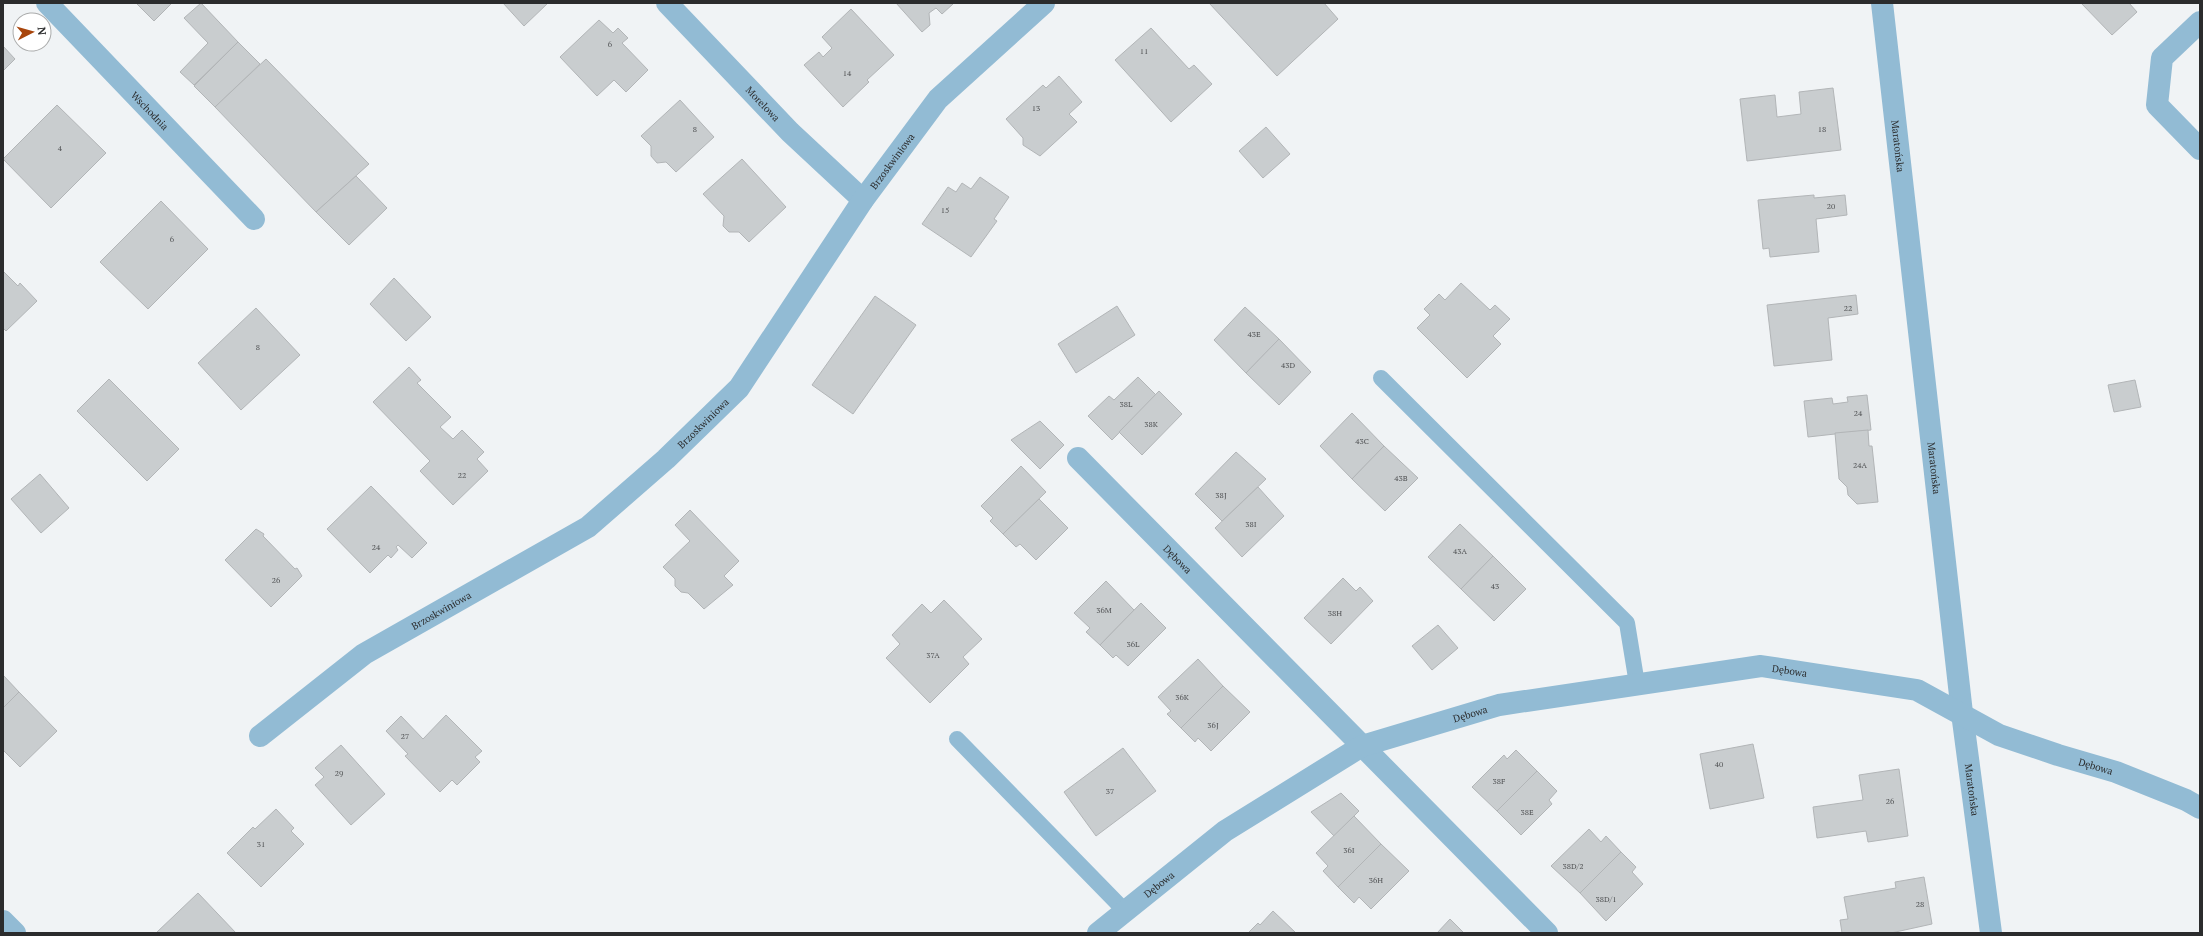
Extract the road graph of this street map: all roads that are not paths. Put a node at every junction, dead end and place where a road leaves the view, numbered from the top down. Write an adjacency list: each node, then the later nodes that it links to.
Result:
1 (46, 3): 8 (street, Wschodnia)
2 (667, 3): 7 (street, Morelowa)
3 (1044, 3): 7 (street, Brzoskwiniowa)
4 (1882, 3): 12 (street, Maratońska)
5 (2200, 22): 6 (street)
6 (2200, 149)
7 (863, 200): 13 (street, Brzoskwiniowa)
8 (254, 219)
9 (1382, 378): 11 (lane)
10 (1078, 458): 15 (street, Dębowa)
11 (1637, 684): 12 (street, Dębowa); 15 (street, Dębowa)
12 (1962, 713): 16 (street, Dębowa); 21 (street, Maratońska)
13 (260, 736)
14 (957, 739): 18 (lane)
15 (1362, 746): 18 (street, Dębowa); 20 (street, Dębowa)
16 (2200, 808)
17 (3, 921): 19 (street)
18 (1114, 925)
19 (15, 933)
20 (1547, 933)
21 (1991, 933)

